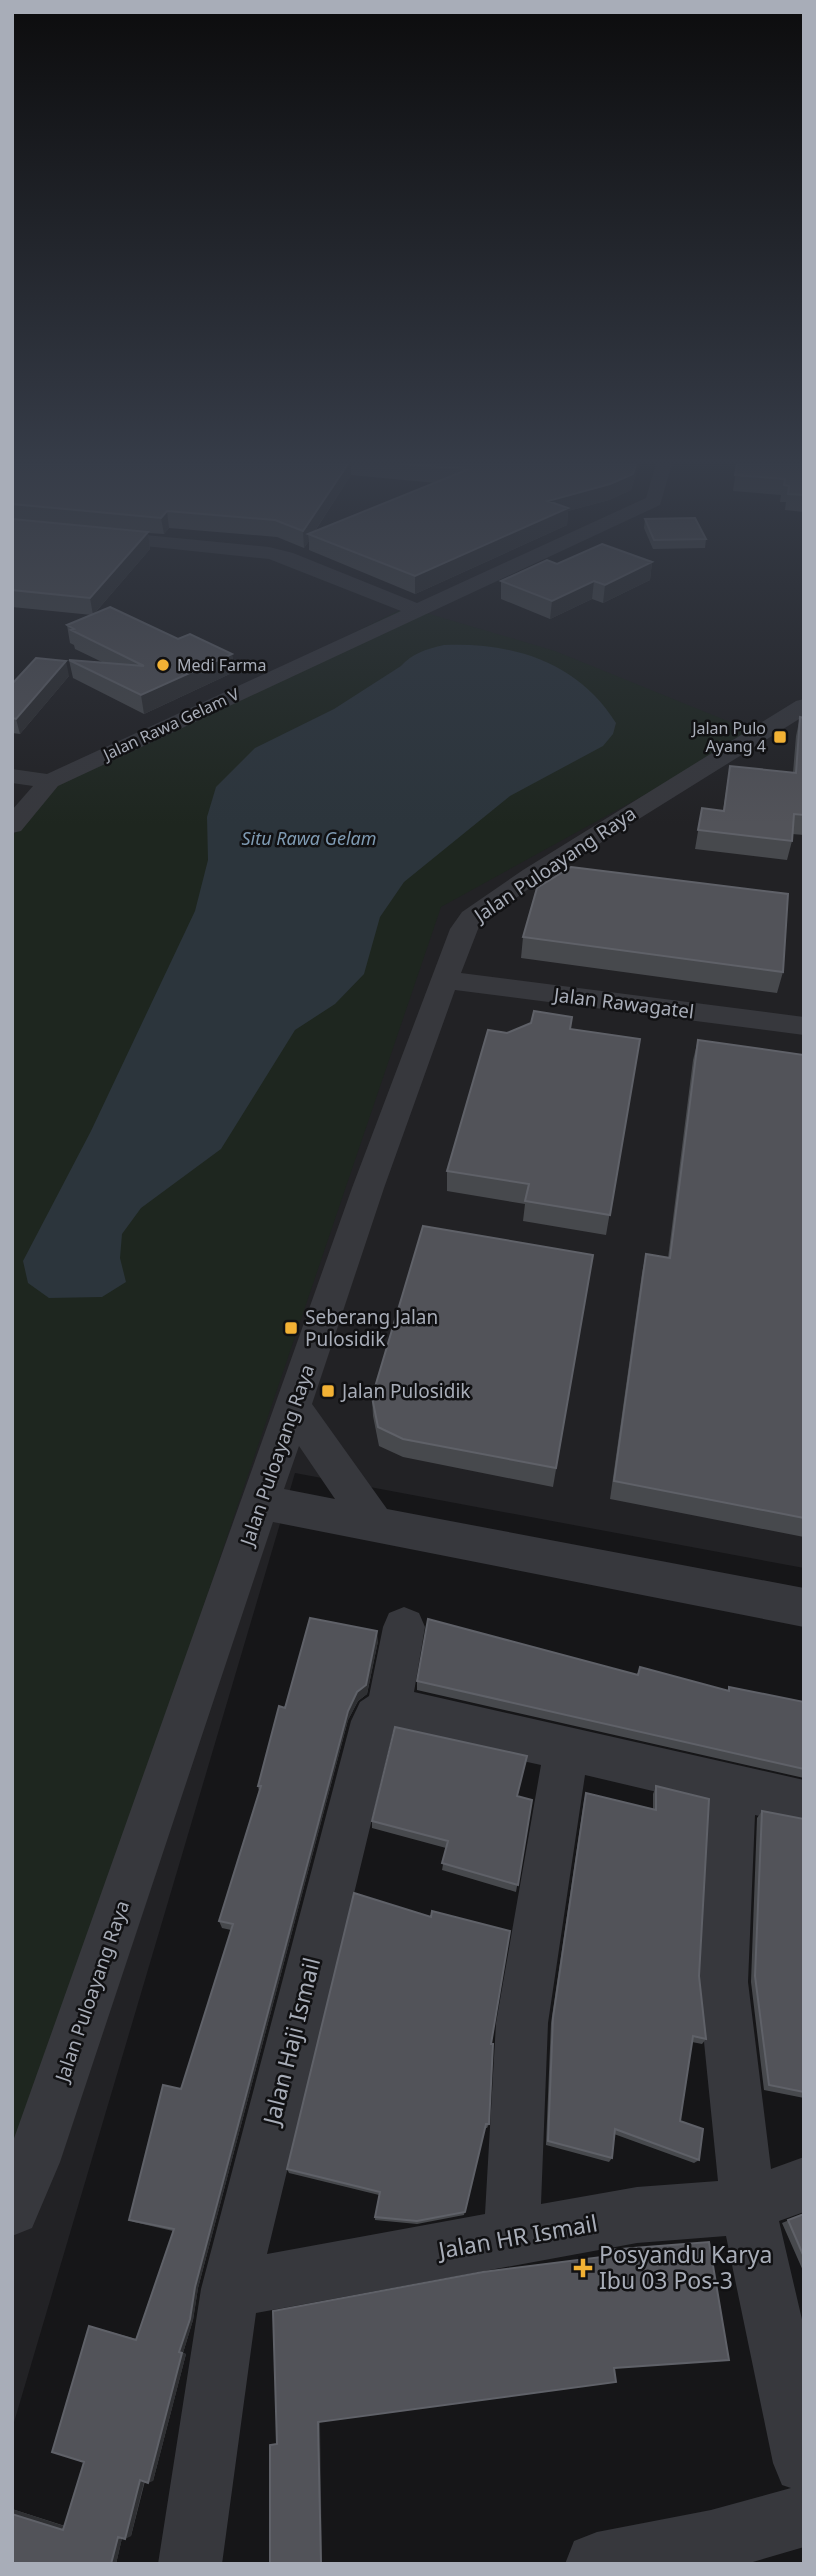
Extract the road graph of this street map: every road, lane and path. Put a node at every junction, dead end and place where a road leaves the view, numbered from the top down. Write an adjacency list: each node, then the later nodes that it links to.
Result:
1 (353, 584): 3 (street)
2 (476, 584): 3 (street, Jalan Rawa Gelam V)
3 (419, 611): 6 (street, Jalan Rawa Gelam V)
4 (804, 706): 8 (street, Jalan Puloayang Raya)
5 (12, 776): 6 (street)
6 (50, 781): 7 (street, Jalan Rawa Gelam V)
7 (12, 826)
8 (444, 980): 9 (street, Jalan Rawagatel); 10 (street, Jalan Puloayang Raya)
9 (804, 1026)
10 (293, 1407): 11 (street, Jalan Puloayang Raya); 12 (street)
11 (261, 1502): 12 (street); 21 (street, Jalan Puloayang Raya)
12 (375, 1524): 13 (street)
13 (804, 1608)
14 (404, 1627): 15 (street)
15 (388, 1710): 16 (street); 23 (street, Jalan Haji Ismail)
16 (566, 1750): 17 (street); 22 (street)
17 (736, 1786): 18 (street); 20 (street)
18 (804, 1803)
19 (804, 2184): 20 (street, Jalan HR Ismail)
20 (748, 2206): 22 (street, Jalan HR Ismail); 24 (street)
21 (12, 2208)
22 (512, 2238): 23 (street, Jalan HR Ismail)
23 (230, 2289): 26 (street, Jalan Haji Ismail)
24 (804, 2463)
25 (804, 2515): 27 (street)
26 (190, 2564)
27 (597, 2564)

